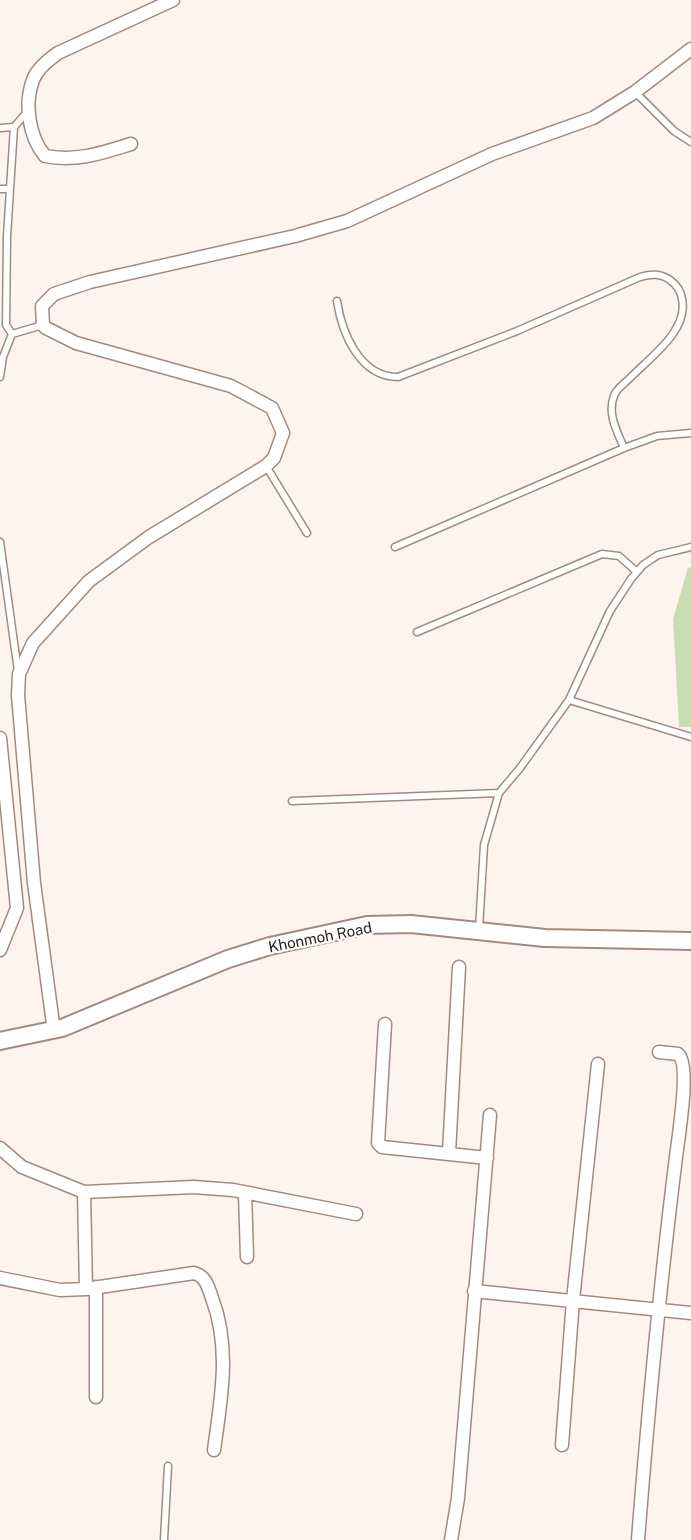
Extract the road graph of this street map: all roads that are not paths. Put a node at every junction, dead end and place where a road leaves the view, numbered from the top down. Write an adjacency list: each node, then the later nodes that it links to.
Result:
1 (173, 0): 4 (street)
2 (691, 49): 3 (street)
3 (635, 92): 7 (lane); 12 (street)
4 (29, 111): 5 (lane); 8 (street)
5 (14, 127): 6 (lane); 10 (lane)
6 (0, 128)
7 (691, 142)
8 (131, 144)
9 (0, 189): 10 (lane)
10 (10, 189): 13 (lane)
11 (337, 301): 16 (lane)
12 (43, 325): 13 (lane); 17 (street)
13 (12, 334): 14 (lane)
14 (0, 377)
15 (691, 433): 16 (lane)
16 (624, 448): 20 (lane)
17 (266, 466): 18 (lane); 24 (street)
18 (307, 533)
19 (0, 542): 24 (lane)
20 (395, 547)
21 (691, 548): 22 (lane)
22 (637, 572): 23 (lane); 25 (lane)
23 (417, 632)
24 (19, 674): 35 (street)
25 (569, 700): 26 (lane); 28 (lane)
26 (691, 737)
27 (0, 738): 32 (street)
28 (499, 793): 29 (lane); 30 (lane)
29 (292, 801)
30 (479, 933): 31 (main road, Khonmoh Road); 35 (main road, Khonmoh Road)
31 (691, 940)
32 (0, 950)
33 (459, 967): 41 (street)
34 (385, 1024): 41 (street)
35 (54, 1031): 36 (main road, Khonmoh Road)
36 (0, 1041)
37 (659, 1052): 51 (street)
38 (598, 1064): 50 (street)
39 (490, 1115): 42 (street)
40 (0, 1148): 43 (street)
41 (449, 1153): 42 (street)
42 (487, 1158): 49 (street)
43 (84, 1192): 44 (street); 48 (street)
44 (245, 1193): 45 (street); 46 (street)
45 (356, 1214)
46 (248, 1257)
47 (0, 1278): 48 (street)
48 (91, 1288): 53 (street); 55 (street)
49 (474, 1291): 50 (street); 58 (street)
50 (573, 1300): 51 (street); 54 (street)
51 (657, 1309): 52 (street); 59 (street)
52 (691, 1313)
53 (96, 1397)
54 (562, 1445)
55 (214, 1450)
56 (168, 1466): 57 (lane)
57 (164, 1540)
58 (451, 1540)
59 (638, 1540)

